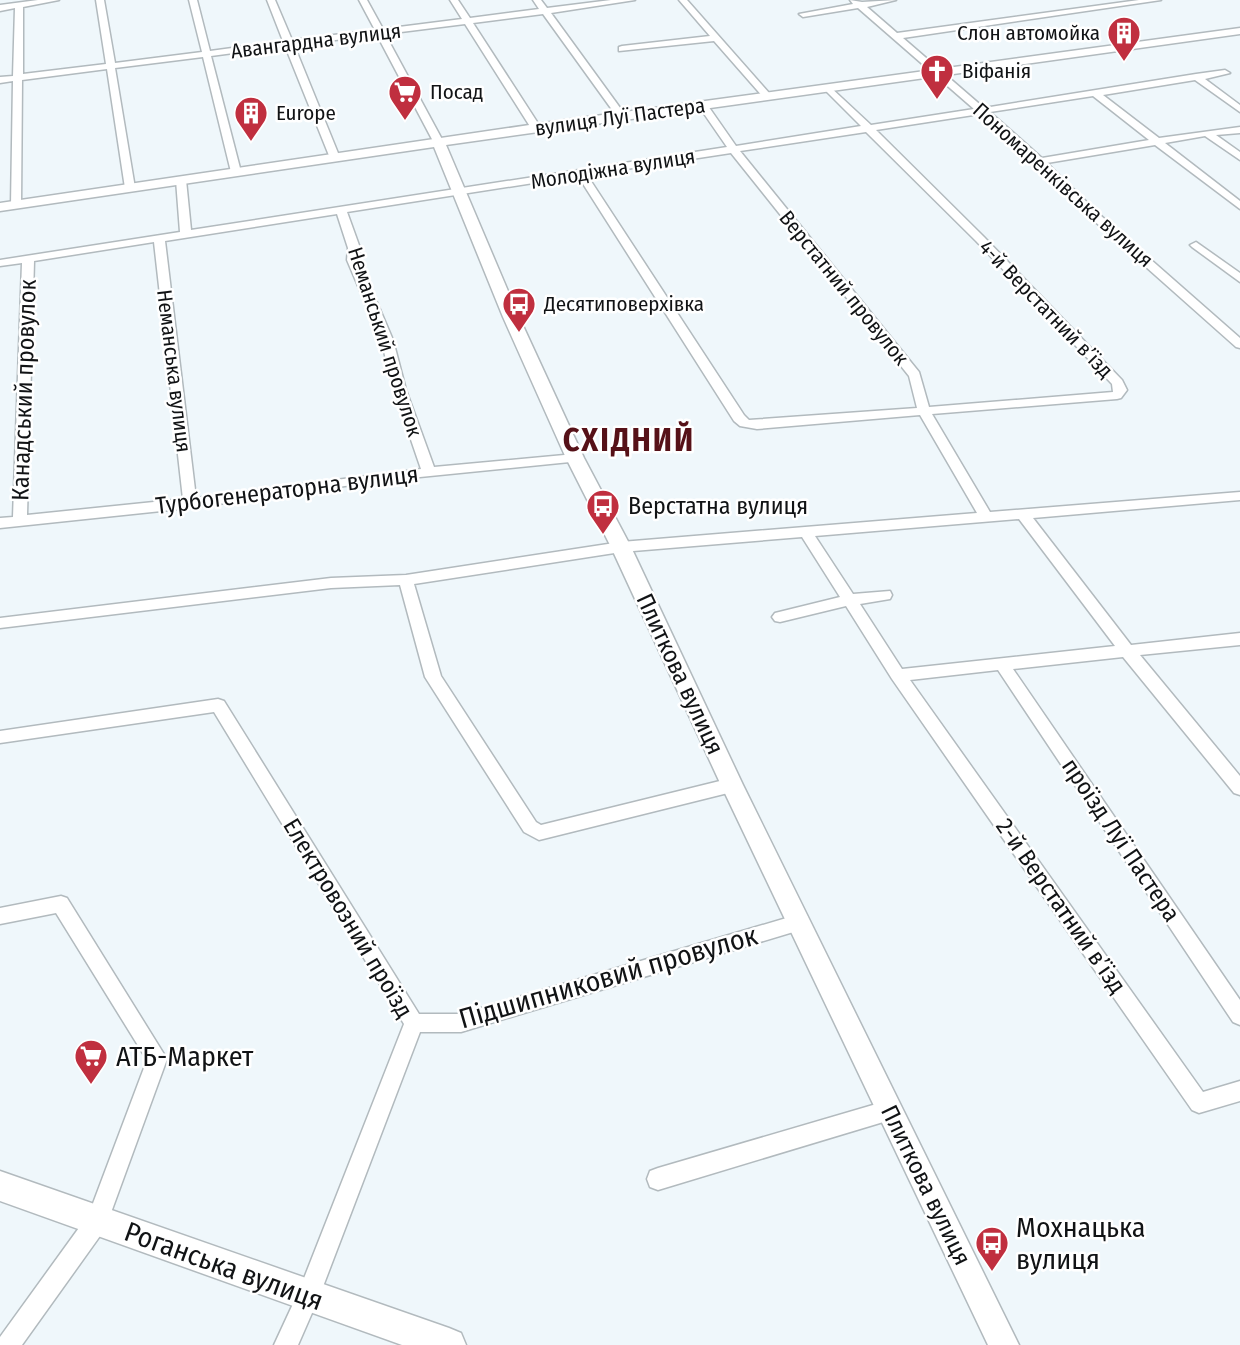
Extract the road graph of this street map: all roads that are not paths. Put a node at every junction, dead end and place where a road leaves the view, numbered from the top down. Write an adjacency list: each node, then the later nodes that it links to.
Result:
1 (55, 0): 14 (street)
2 (100, 0): 26 (street)
3 (193, 0): 25 (street)
4 (271, 0): 23 (street)
5 (363, 0): 20 (street, Плиткова вулиця)
6 (454, 0): 18 (street)
7 (537, 0): 16 (street)
8 (631, 0): 12 (street, Авангардна вулиця)
9 (683, 0): 22 (street)
10 (892, 0): 13 (street)
11 (1157, 0): 21 (street)
12 (615, 1): 16 (street, Авангардна вулиця)
13 (857, 2): 17 (street); 21 (street, Пономаренківська вулиця)
14 (19, 5): 15 (street); 30 (street)
15 (0, 8)
16 (547, 12): 18 (street, Авангардна вулиця); 38 (street)
17 (803, 14)
18 (468, 22): 20 (street, Авангардна вулиця); 39 (street)
19 (1240, 31): 27 (street, вулиця Луї Пастера)
20 (380, 33): 23 (street, Авангардна вулиця); 44 (street, Плиткова вулиця)
21 (895, 36): 27 (street, Пономаренківська вулиця)
22 (716, 38): 24 (street); 34 (street)
23 (290, 44): 25 (street, Авангардна вулиця); 47 (street)
24 (622, 49)
25 (205, 55): 26 (street, Авангардна вулиця); 49 (street)
26 (110, 67): 30 (street, Авангардна вулиця); 52 (street)
27 (939, 73): 32 (street, вулиця Луї Пастера); 37 (street, Пономаренківська вулиця)
28 (1225, 73): 29 (street, Молодіжна вулиця)
29 (1196, 77): 33 (street, Молодіжна вулиця); 36 (street)
30 (18, 78): 31 (street, Авангардна вулиця); 54 (street)
31 (0, 80)
32 (828, 88): 34 (street, вулиця Луї Пастера); 40 (street, 4-й Верстатний в’їзд)
33 (1096, 94): 37 (street, Молодіжна вулиця); 43 (street)
34 (767, 96): 35 (street, вулиця Луї Пастера)
35 (703, 105): 38 (street, вулиця Луї Пастера); 45 (street, Верстатний провулок)
36 (1240, 109)
37 (981, 110): 40 (street, Молодіжна вулиця); 48 (street, Пономаренківська вулиця)
38 (621, 116): 39 (street, вулиця Луї Пастера)
39 (536, 128): 44 (street, вулиця Луї Пастера)
40 (868, 130): 45 (street, Молодіжна вулиця); 65 (street, 4-й Верстатний в’їзд)
41 (1240, 130): 42 (street)
42 (1207, 133): 43 (street); 46 (street)
43 (1154, 142): 48 (street); 55 (street)
44 (439, 143): 47 (street, вулиця Луї Пастера); 53 (street, Плиткова вулиця)
45 (734, 150): 50 (street, Молодіжна вулиця); 65 (street, Верстатний провулок)
46 (1240, 157)
47 (335, 158): 49 (street, вулиця Луї Пастера)
48 (1040, 161): 64 (street, Пономаренківська вулиця)
49 (236, 172): 51 (street, вулиця Луї Пастера)
50 (581, 173): 53 (street, Молодіжна вулиця); 65 (street)
51 (181, 180): 52 (street, вулиця Луї Пастера); 58 (street)
52 (130, 188): 54 (street, вулиця Луї Пастера)
53 (460, 192): 57 (street, Молодіжна вулиця); 66 (street, Плиткова вулиця)
54 (16, 205): 56 (street, вулиця Луї Пастера)
55 (1240, 206)
56 (0, 207)
57 (341, 211): 58 (street, Молодіжна вулиця); 67 (street, Неманський провулок)
58 (186, 235): 59 (street, Молодіжна вулиця)
59 (159, 240): 61 (street, Молодіжна вулиця); 69 (street, Неманська вулиця)
60 (1196, 245): 63 (street)
61 (28, 259): 62 (street, Молодіжна вулиця); 72 (street, Канадський провулок)
62 (0, 263)
63 (1240, 279)
64 (1240, 344)
65 (924, 412): 71 (street, Верстатний провулок)
66 (575, 458): 67 (street, Турбогенераторна вулиця); 75 (street, Плиткова вулиця)
67 (429, 472): 69 (street, Турбогенераторна вулиця)
68 (1240, 496): 70 (street)
69 (190, 503): 72 (street, Турбогенераторна вулиця)
70 (1023, 515): 71 (street); 82 (street)
71 (987, 519): 74 (street)
72 (20, 520): 73 (street, Турбогенераторна вулиця)
73 (0, 523)
74 (805, 531): 75 (street); 78 (street, 2-й Верстатний в’їзд)
75 (621, 547): 76 (street); 86 (street, Плиткова вулиця)
76 (406, 580): 80 (street); 86 (street)
77 (885, 595): 78 (street)
78 (849, 600): 79 (street); 84 (street, 2-й Верстатний в’їзд)
79 (780, 617)
80 (0, 623)
81 (1240, 639): 82 (street)
82 (1128, 652): 83 (street); 87 (street)
83 (1002, 664): 84 (street); 90 (street, проїзд Луї Пастера)
84 (898, 675): 92 (street, 2-й Верстатний в’їзд)
85 (0, 737): 91 (street, Електровозний проїзд)
86 (732, 785): 89 (street, Плиткова вулиця)
87 (1240, 788)
88 (0, 916): 96 (street)
89 (800, 922): 91 (street, Підшипниковий провулок); 93 (street, Плиткова вулиця)
90 (1240, 1016)
91 (414, 1023): 97 (street, Електровозний проїзд)
92 (1240, 1091)
93 (890, 1111): 94 (street); 101 (street, Плиткова вулиця)
94 (658, 1179)
95 (0, 1186): 96 (main road, Роганська вулиця)
96 (97, 1221): 97 (main road, Роганська вулиця); 98 (street)
97 (309, 1297): 99 (street, Електровозний проїзд); 100 (main road, Роганська вулиця)
98 (8, 1345)
99 (286, 1345)
100 (449, 1345)
101 (1004, 1345)

